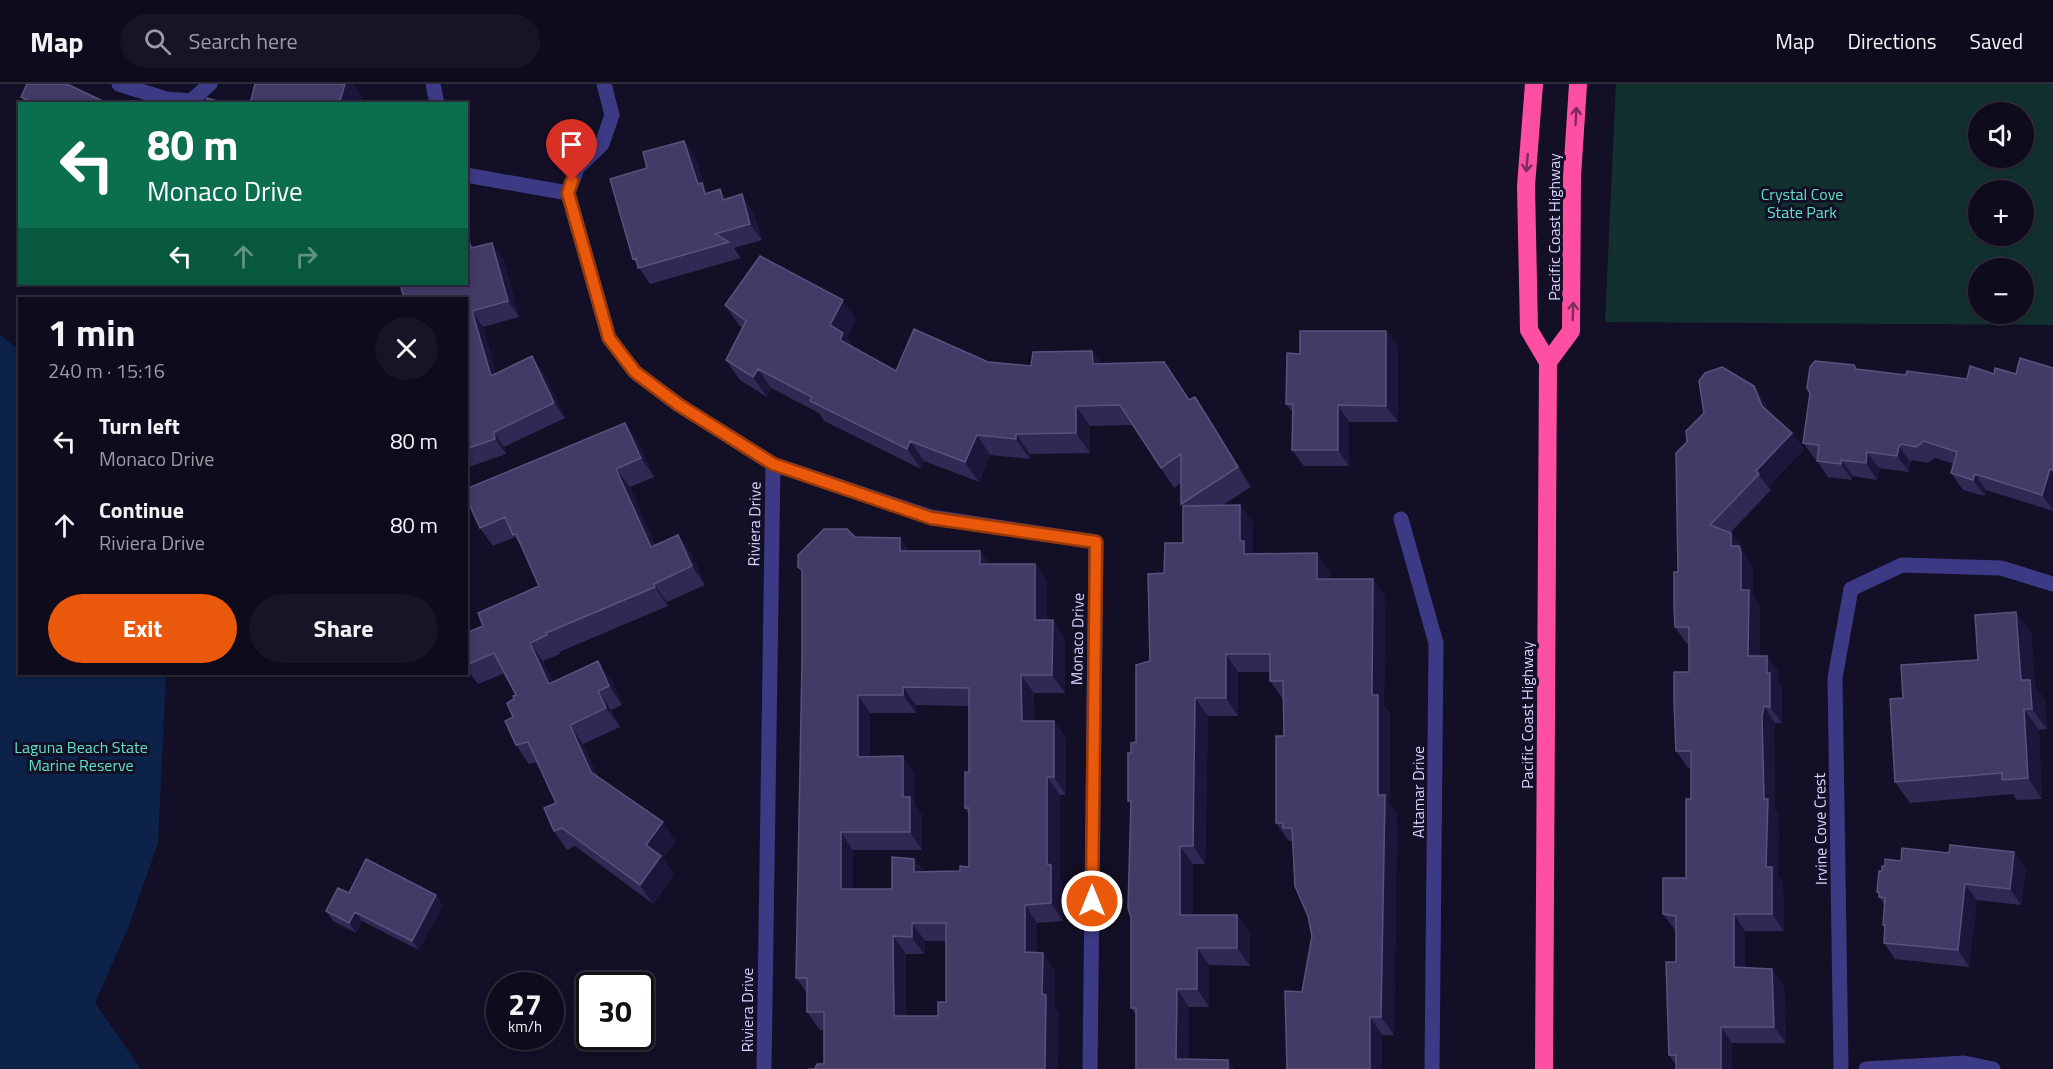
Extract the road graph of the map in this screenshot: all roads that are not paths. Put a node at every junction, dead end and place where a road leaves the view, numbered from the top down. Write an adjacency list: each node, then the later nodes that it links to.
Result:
1 (119, 84): 2 (street)
2 (210, 84)
3 (433, 84): 7 (street)
4 (604, 84): 9 (street)
5 (1534, 84): 10 (highway, Pacific Coast Highway, one-way to 10)
6 (1578, 84): 10 (highway, Pacific Coast Highway, one-way to 6)
7 (437, 102)
8 (468, 175): 9 (street)
9 (568, 193): 11 (street, Riviera Drive)
10 (1548, 362): 17 (highway, Pacific Coast Highway)
11 (773, 464): 14 (street, Riviera Drive); 15 (street, Monaco Drive)
12 (1401, 519): 16 (street, Altamar Drive)
13 (2053, 584): 18 (street, Irvine Cove Crest)
14 (764, 1069)
15 (1090, 1069)
16 (1432, 1069)
17 (1544, 1069)
18 (1841, 1069)
19 (1866, 1069): 20 (street)
20 (1993, 1069)

